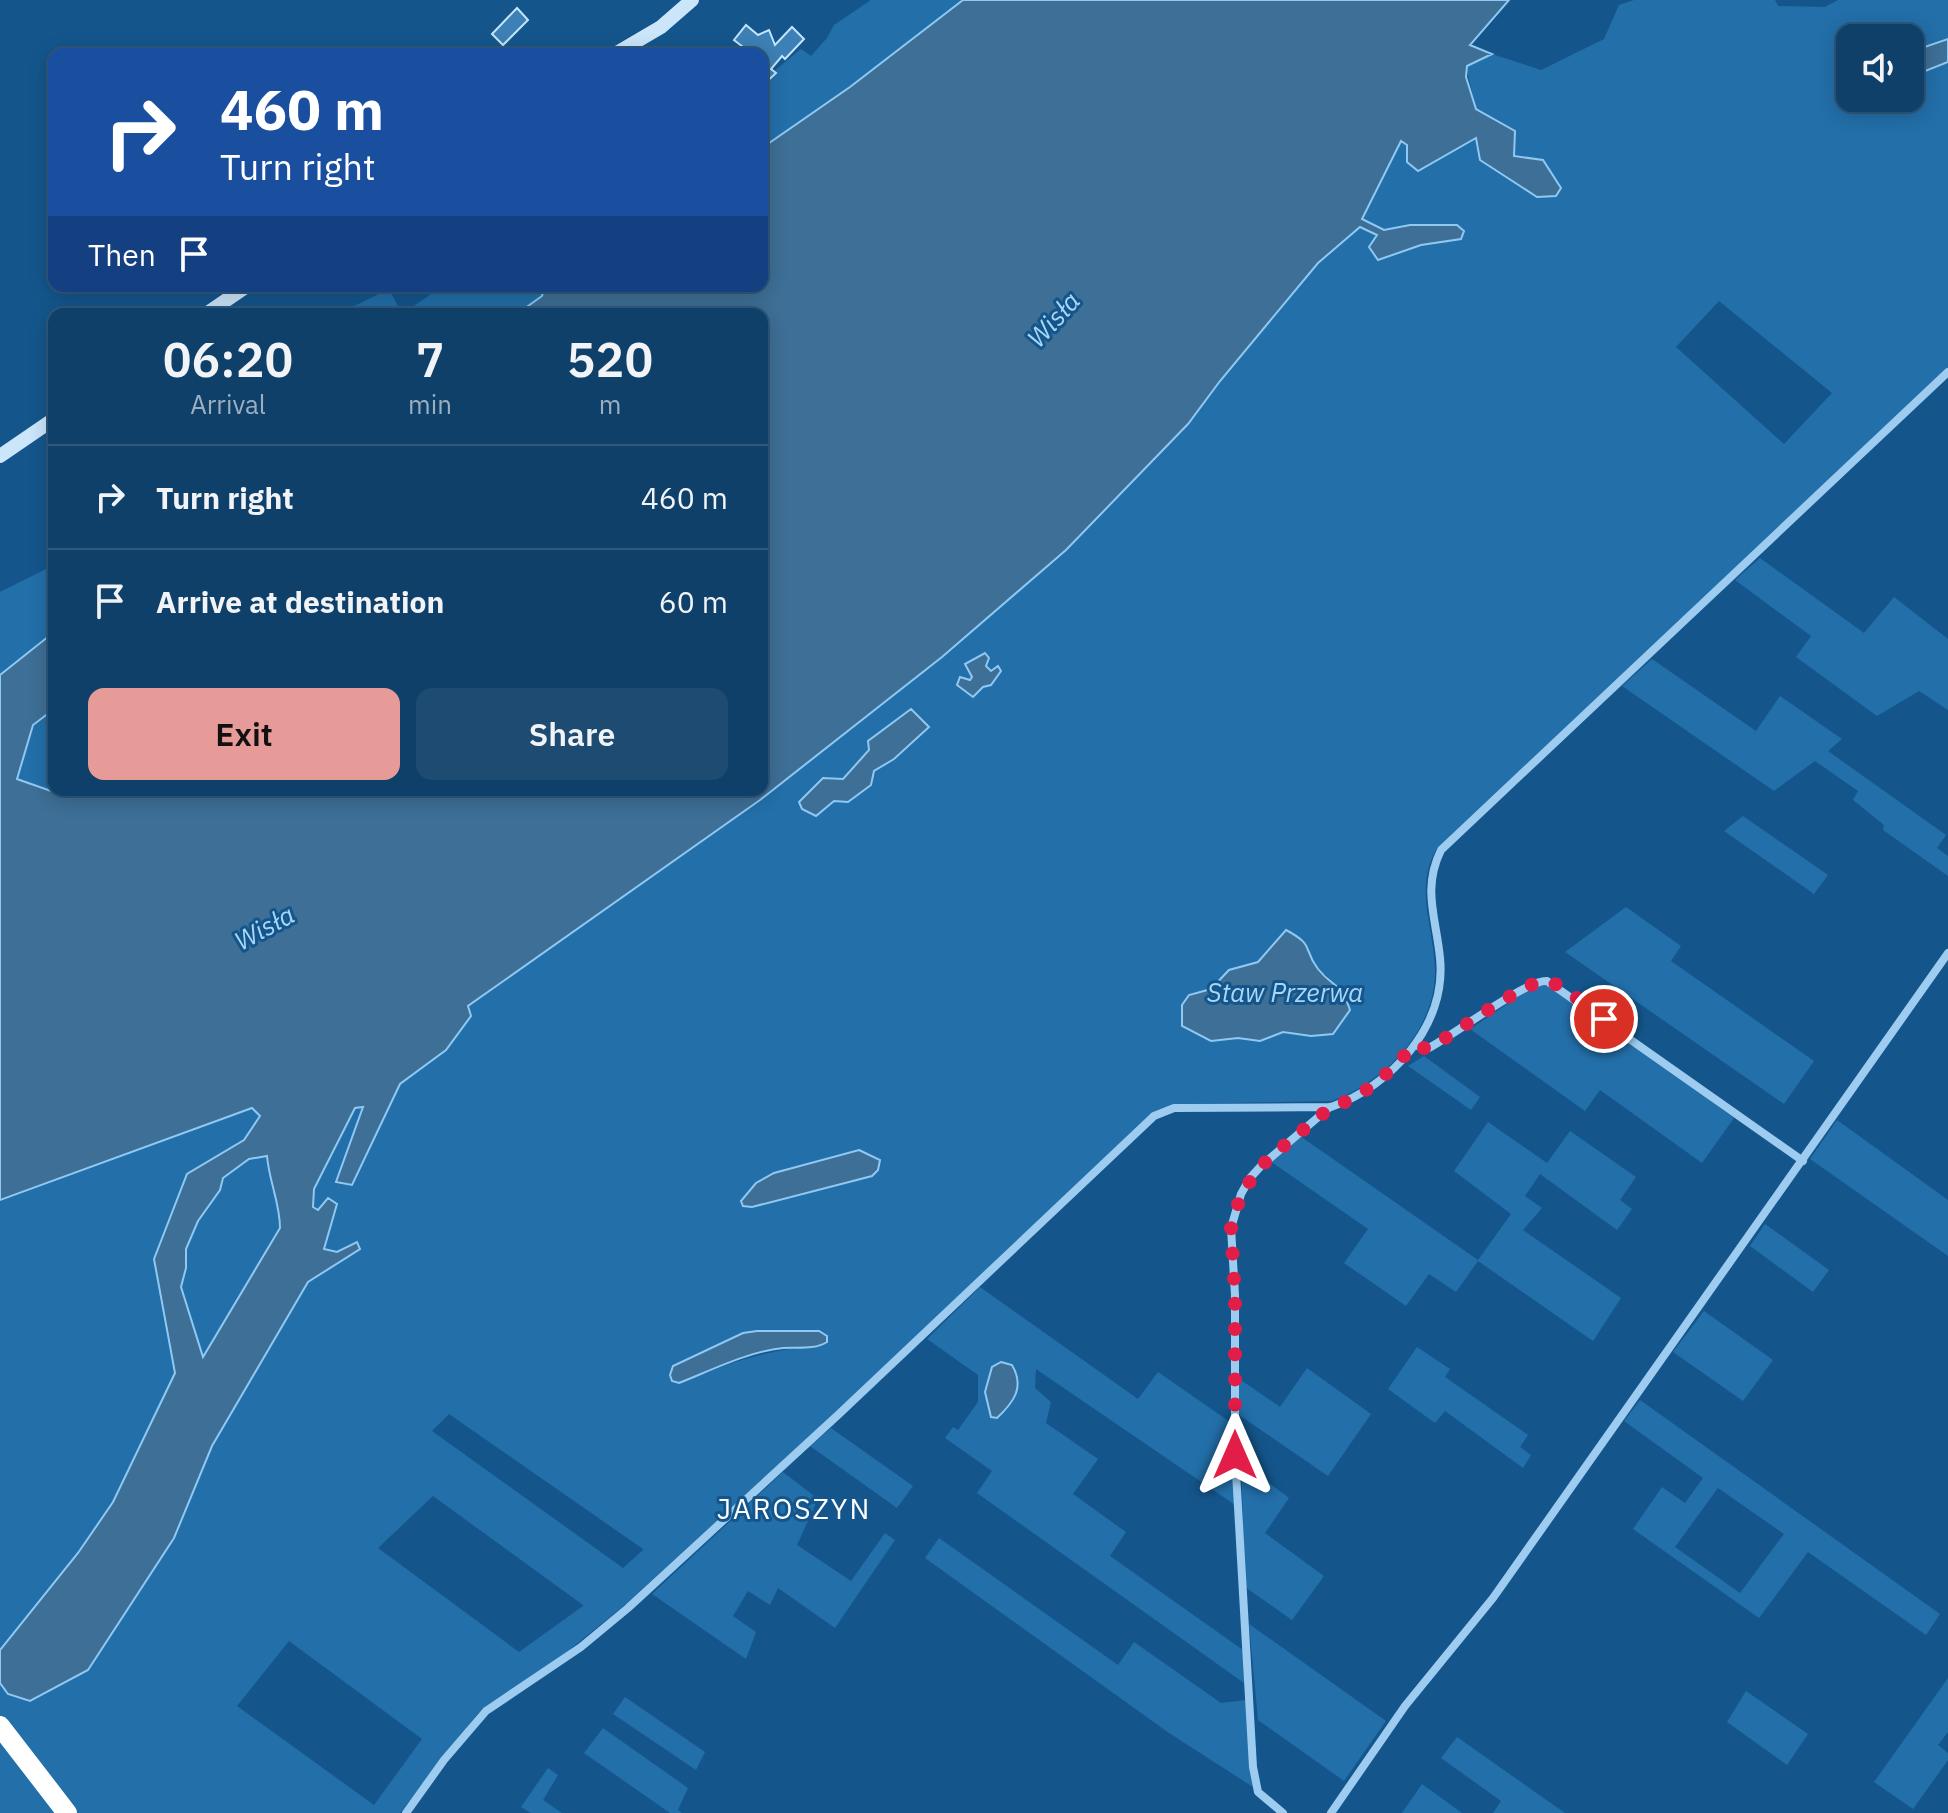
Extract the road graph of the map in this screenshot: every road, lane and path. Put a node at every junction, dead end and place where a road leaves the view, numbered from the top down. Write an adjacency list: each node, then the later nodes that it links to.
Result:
1 (692, 0): 2 (main road)
2 (625, 48)
3 (238, 292): 4 (main road)
4 (215, 308)
5 (1948, 372): 9 (street)
6 (48, 423): 7 (main road)
7 (0, 456)
8 (1948, 953): 11 (street)
9 (1415, 1045): 10 (street); 11 (street)
10 (1331, 1107): 16 (street); 17 (street)
11 (1803, 1161): 18 (street)
12 (0, 1726): 15 (highway)
13 (0, 1747): 14 (highway)
14 (51, 1813)
15 (67, 1813)
16 (406, 1813)
17 (1283, 1813)
18 (1331, 1813)

